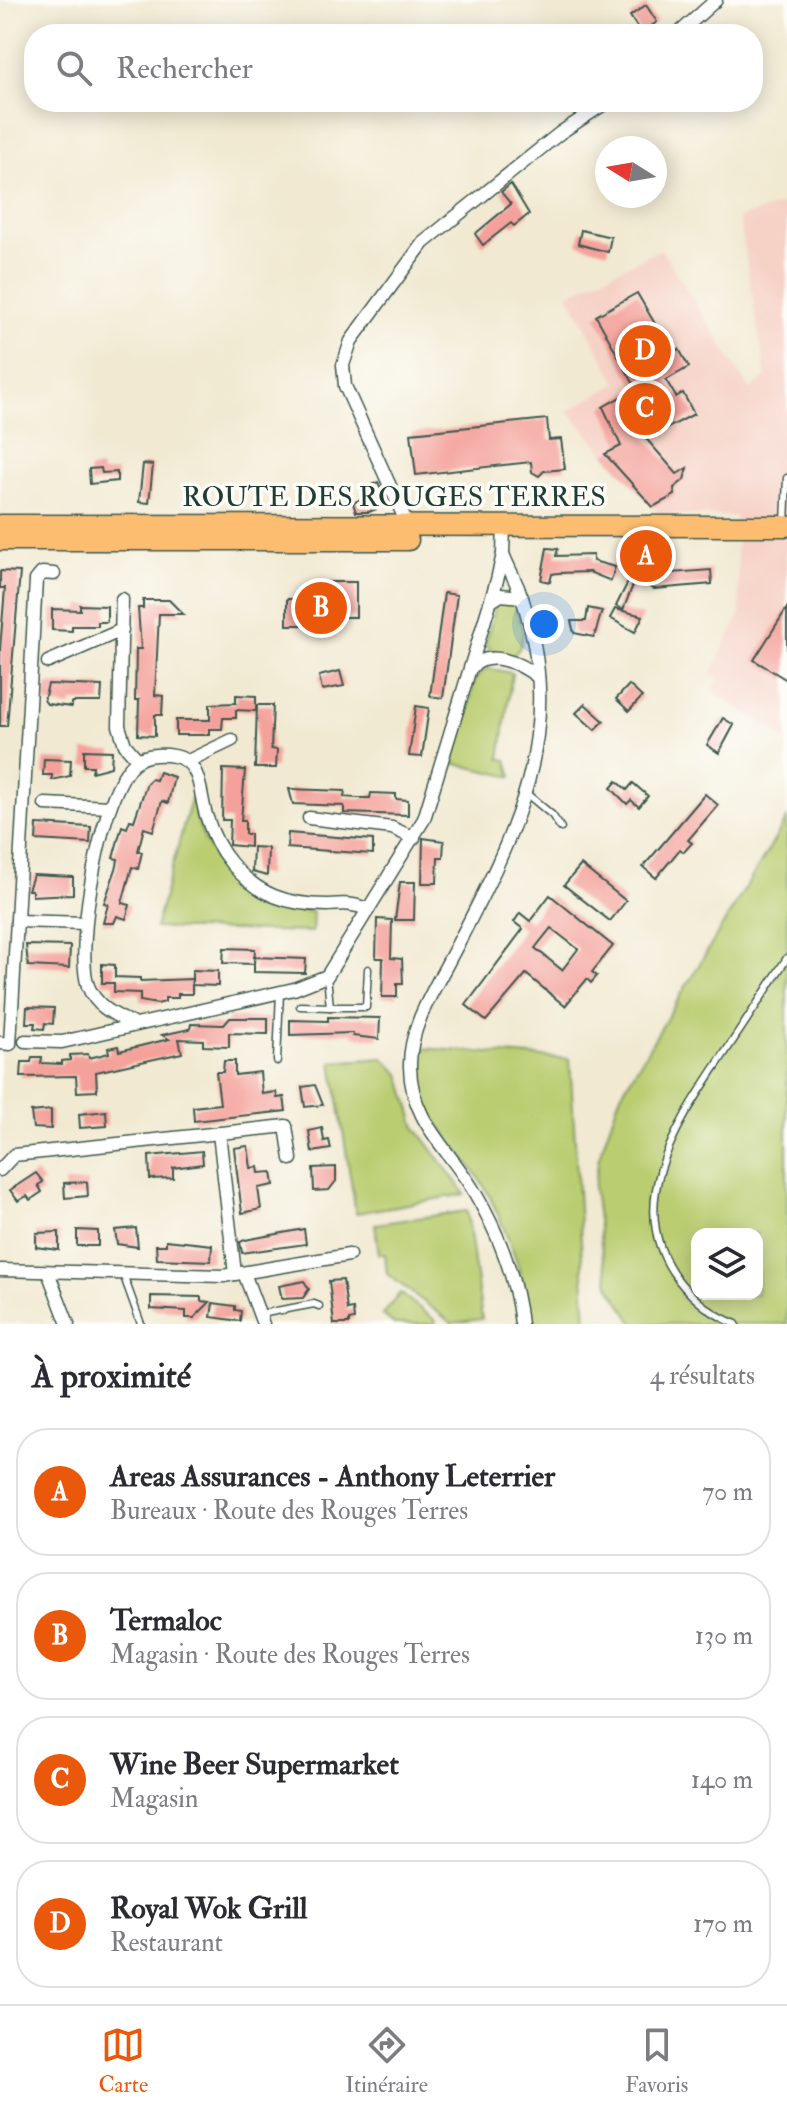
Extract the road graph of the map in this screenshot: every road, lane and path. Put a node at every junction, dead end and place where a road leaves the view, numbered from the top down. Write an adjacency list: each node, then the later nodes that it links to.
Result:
1 (716, 0): 2 (street)
2 (689, 24)
3 (592, 112): 6 (street)
4 (787, 478): 7 (lane)
5 (0, 525): 6 (main road, ROUTE DES ROUGES TERRES)
6 (408, 526): 9 (main road, ROUTE DES ROUGES TERRES)
7 (786, 531): 9 (main road, ROUTE DES ROUGES TERRES)
8 (0, 540): 9 (main road, ROUTE DES ROUGES TERRES)
9 (504, 540): 11 (street); 13 (street)
10 (54, 574): 32 (street)
11 (522, 597): 13 (street); 15 (street)
12 (122, 599): 14 (street)
13 (490, 602): 16 (street)
14 (122, 630): 19 (street); 23 (street)
15 (530, 630): 18 (street); 21 (street)
16 (479, 638): 17 (street); 20 (street)
17 (496, 659): 18 (street); 20 (street)
18 (513, 661): 21 (street)
19 (48, 662)
20 (470, 669): 30 (street)
21 (538, 677): 25 (street)
22 (232, 740): 24 (street)
23 (138, 760): 24 (street); 27 (street)
24 (188, 761): 31 (street)
25 (527, 794): 29 (lane); 56 (street)
26 (45, 804): 27 (street)
27 (110, 807): 33 (street)
28 (309, 818): 30 (street)
29 (561, 828)
30 (414, 838): 31 (street)
31 (368, 910): 36 (street)
32 (17, 921): 33 (street); 42 (street)
33 (85, 923): 40 (street)
34 (787, 958): 57 (lane)
35 (368, 969): 39 (lane)
36 (327, 976): 37 (street); 39 (lane)
37 (280, 992): 40 (street); 43 (lane)
38 (300, 1006): 39 (lane)
39 (330, 1007)
40 (133, 1024): 41 (street)
41 (25, 1041)
42 (0, 1043)
43 (277, 1061)
44 (219, 1133): 45 (street); 46 (street); 51 (street)
45 (291, 1159)
46 (0, 1170)
47 (349, 1255): 51 (street)
48 (0, 1270): 49 (street)
49 (48, 1272): 50 (street); 54 (street)
50 (123, 1274): 51 (street); 55 (lane)
51 (240, 1274): 53 (street)
52 (319, 1306): 53 (lane)
53 (262, 1319)
54 (68, 1324)
55 (141, 1324)
56 (521, 1324)
57 (736, 1324)

